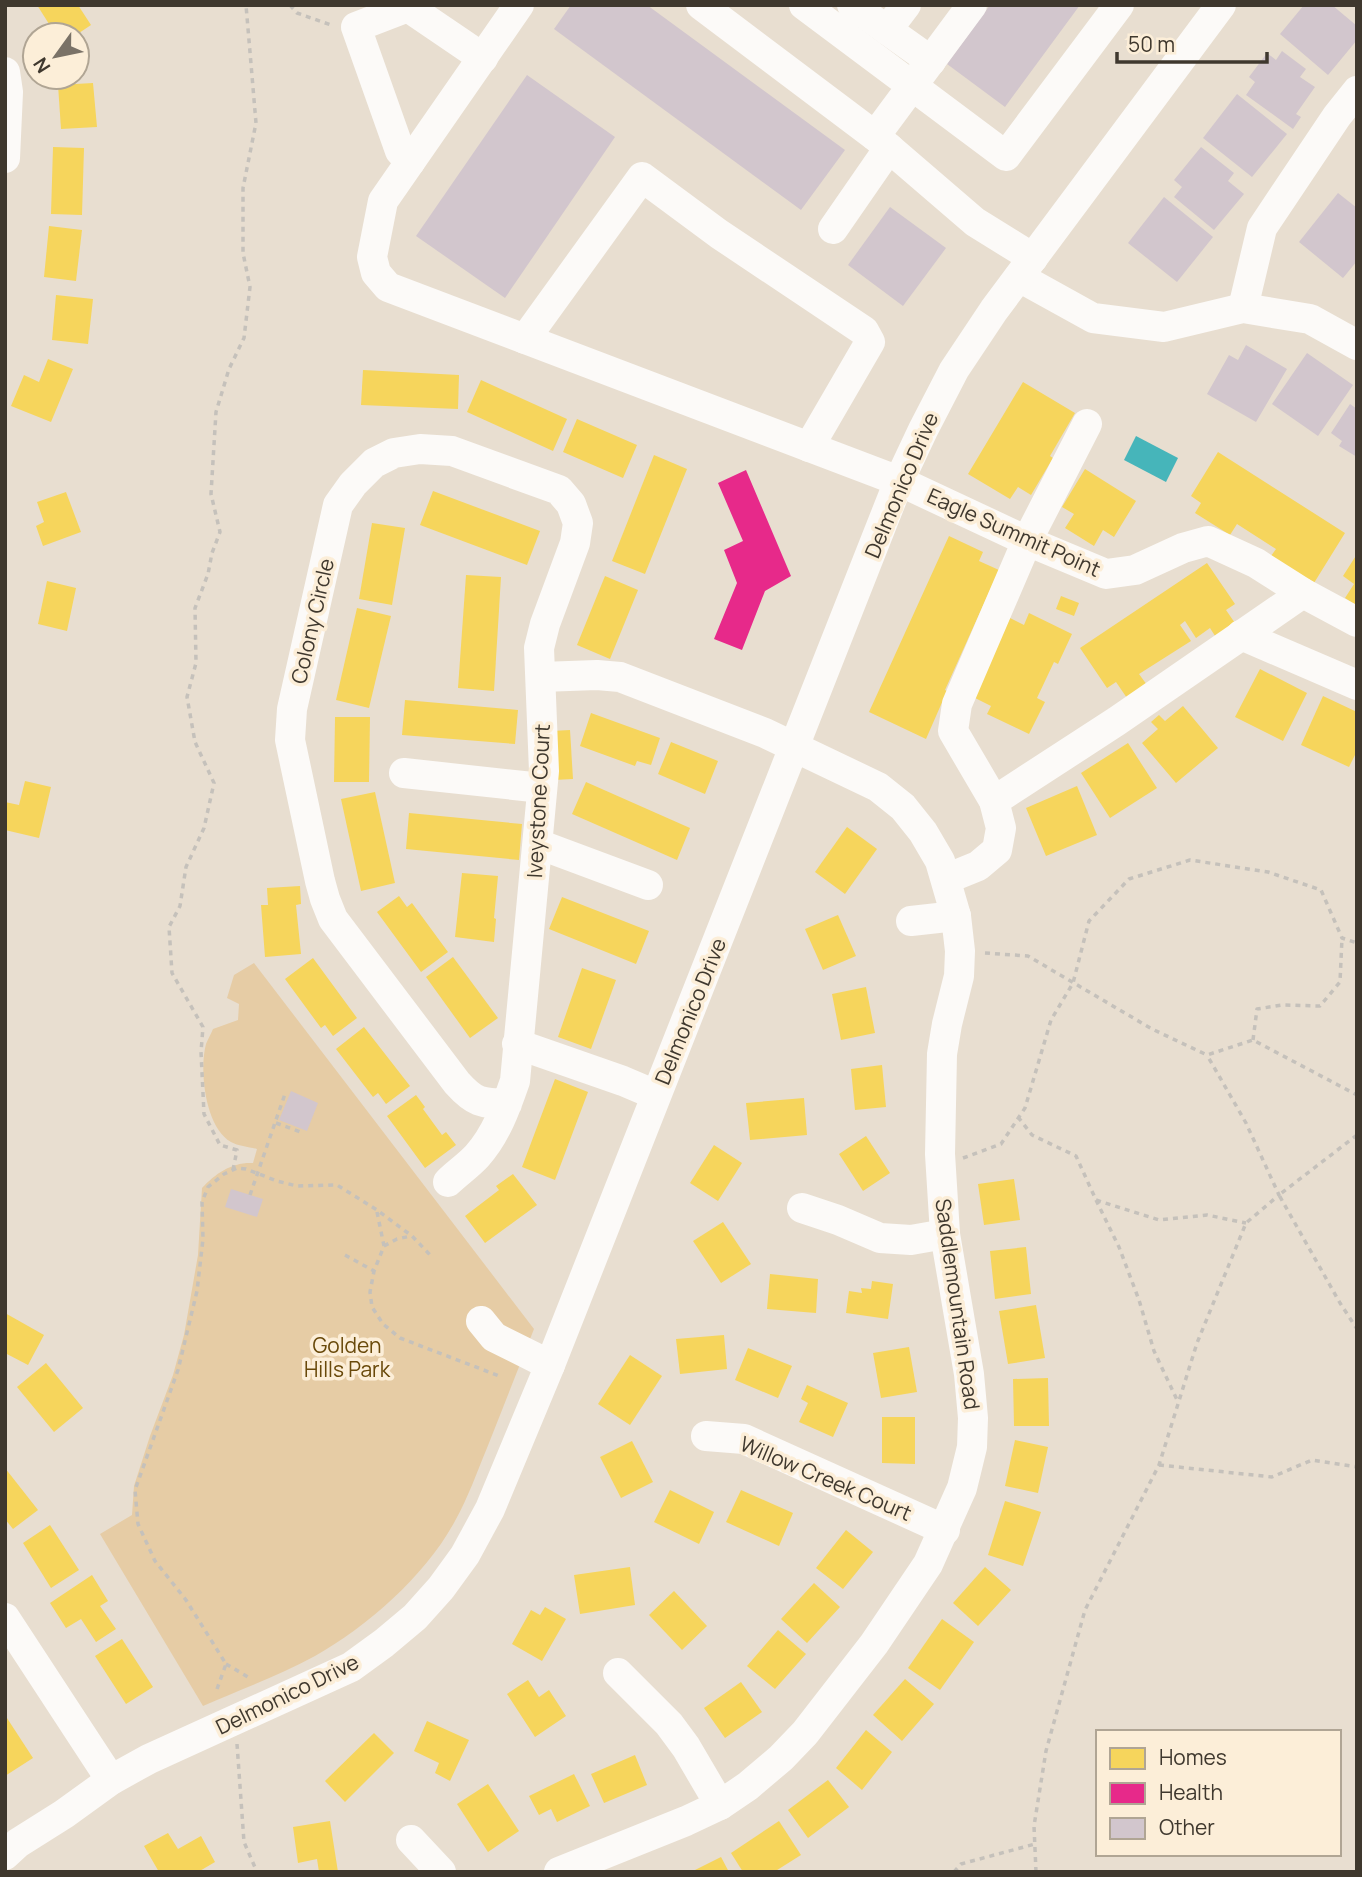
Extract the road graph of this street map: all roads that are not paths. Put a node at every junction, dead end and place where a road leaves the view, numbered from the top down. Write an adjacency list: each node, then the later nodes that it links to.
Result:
1 (519, 5): 10 (street, Eagle Summit Point)
2 (701, 5): 15 (street)
3 (804, 5): 13 (street)
4 (852, 5): 9 (street)
5 (906, 5): 9 (street)
6 (972, 5): 11 (street)
7 (1119, 5): 13 (street)
8 (1221, 5): 19 (street, Delmonico Drive)
9 (887, 30): 11 (street)
10 (482, 58): 17 (street, Eagle Summit Point); 17 (street)
11 (930, 61): 13 (street)
12 (5, 72): 16 (street)
13 (912, 86): 15 (street)
14 (1357, 91): 20 (street)
15 (882, 142): 18 (street); 19 (street)
16 (5, 158)
17 (410, 162): 21 (street, Eagle Summit Point)
18 (833, 229)
19 (1026, 267): 20 (street); 25 (street, Delmonico Drive)
20 (1243, 308): 22 (street)
21 (525, 339): 24 (street, Eagle Summit Point); 24 (street)
22 (1357, 345)
23 (1087, 424): 26 (street)
24 (809, 447): 25 (street, Eagle Summit Point)
25 (899, 481): 26 (street, Eagle Summit Point); 32 (street, Delmonico Drive)
26 (1027, 541): 27 (street, Eagle Summit Point); 35 (street)
27 (1303, 593): 28 (street, Eagle Summit Point); 29 (street)
28 (1357, 622)
29 (1241, 635): 31 (street); 35 (street)
30 (541, 677): 32 (street); 34 (street, Iveystone Court); 43 (street, Colony Circle)
31 (1357, 685)
32 (794, 748): 37 (street, Saddlemountain Road); 42 (street, Delmonico Drive)
33 (404, 773): 34 (street)
34 (542, 788): 36 (street, Iveystone Court)
35 (994, 802): 37 (street)
36 (538, 844): 38 (street); 41 (street, Iveystone Court)
37 (946, 879): 39 (street, Saddlemountain Road)
38 (648, 886)
39 (956, 916): 40 (street); 46 (street, Saddlemountain Road)
40 (911, 921)
41 (517, 1044): 42 (street); 43 (street, Iveystone Court)
42 (656, 1095): 48 (street, Delmonico Drive)
43 (507, 1104): 44 (street, Iveystone Court)
44 (448, 1182)
45 (802, 1208): 46 (street)
46 (945, 1234): 50 (street, Saddlemountain Road)
47 (481, 1321): 48 (street)
48 (550, 1365): 53 (street, Delmonico Drive)
49 (706, 1436): 50 (street, Willow Creek Court)
50 (945, 1530): 54 (street, Saddlemountain Road)
51 (5, 1618): 53 (street)
52 (618, 1673): 54 (street)
53 (111, 1780): 56 (street, Delmonico Drive)
54 (720, 1805): 58 (street, Saddlemountain Road)
55 (411, 1840): 57 (street)
56 (5, 1855)
57 (441, 1872)
58 (559, 1872)

